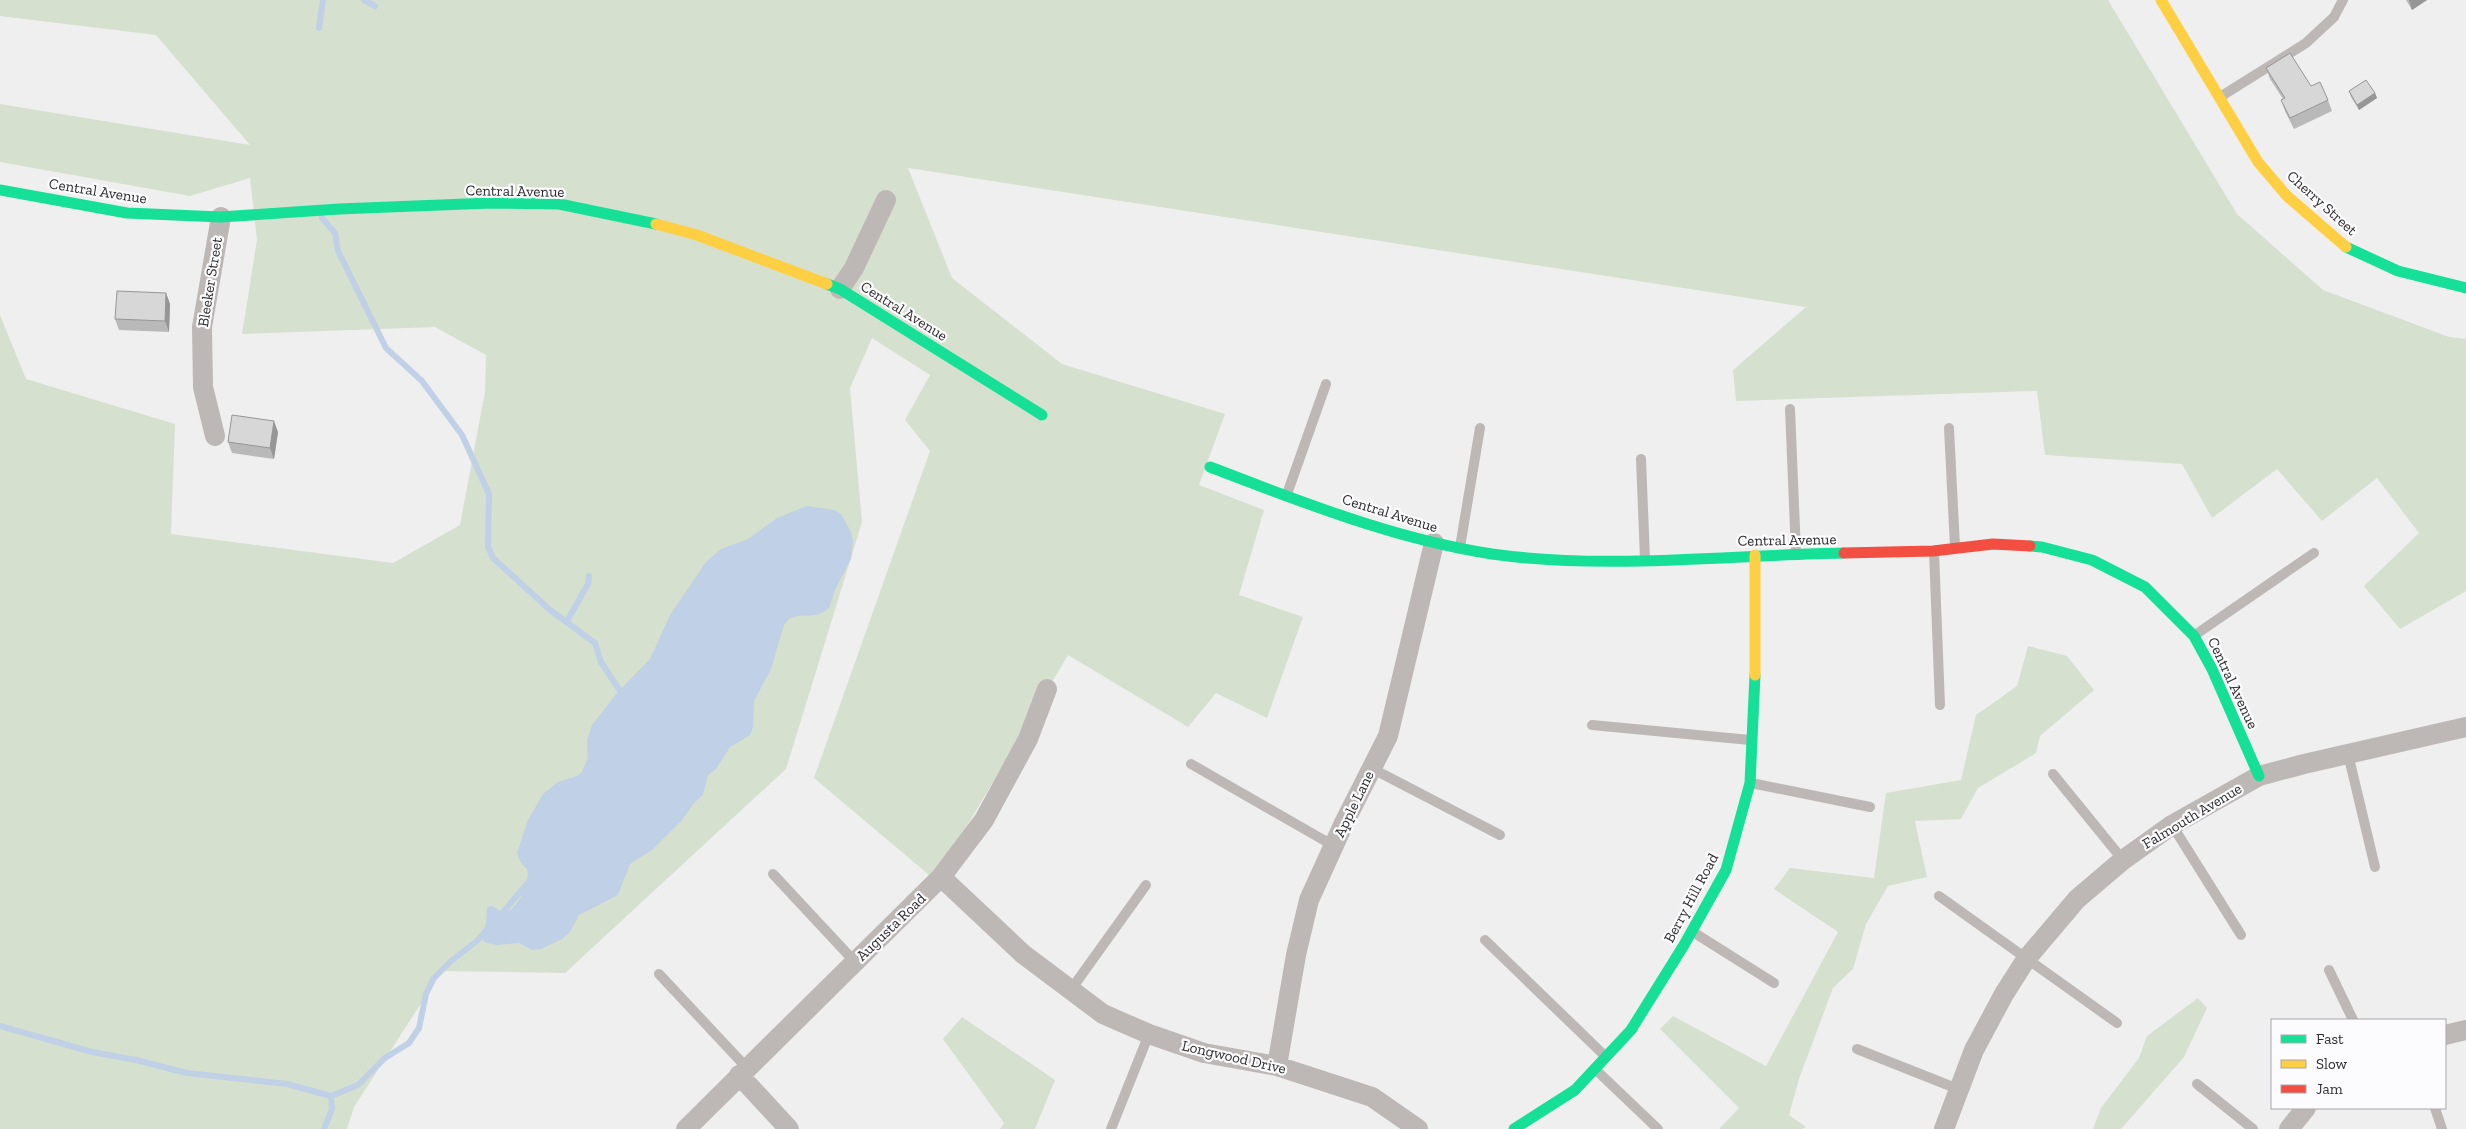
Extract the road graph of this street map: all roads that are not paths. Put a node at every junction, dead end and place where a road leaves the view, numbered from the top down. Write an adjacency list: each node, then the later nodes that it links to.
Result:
1 (2160, 0): 3 (street, Cherry Street)
2 (2343, 0): 3 (lane)
3 (2218, 98): 7 (street, Cherry Street)
4 (0, 190): 6 (street, Central Avenue)
5 (886, 200): 8 (street)
6 (221, 217): 8 (street, Central Avenue); 14 (street, Bleeker Street)
7 (2466, 288)
8 (840, 289): 11 (street, Central Avenue)
9 (1326, 384): 17 (lane)
10 (1790, 409): 24 (lane)
11 (1042, 415)
12 (1480, 428): 20 (lane)
13 (1949, 428): 19 (lane)
14 (215, 436)
15 (1641, 459): 25 (lane)
16 (1210, 467): 17 (street, Central Avenue)
17 (1286, 496): 18 (street, Central Avenue)
18 (1434, 542): 20 (street, Central Avenue); 34 (street, Apple Lane)
19 (1955, 547): 21 (street, Central Avenue); 26 (street, Central Avenue)
20 (1460, 548): 25 (street, Central Avenue)
21 (1934, 551): 24 (street, Central Avenue); 28 (lane)
22 (2314, 552): 26 (lane)
23 (1755, 555): 24 (street, Central Avenue); 25 (street, Central Avenue); 31 (street, Berry Hill Road)
24 (1796, 555)
25 (1645, 560)
26 (2194, 636): 36 (street, Central Avenue)
27 (1047, 689): 45 (street, Augusta Road)
28 (1940, 706)
29 (1592, 725): 31 (lane)
30 (2466, 727): 32 (street, Falmouth Avenue)
31 (1751, 740): 37 (street, Berry Hill Road)
32 (2348, 754): 36 (street, Falmouth Avenue); 43 (lane)
33 (1191, 764): 41 (lane)
34 (1371, 768): 40 (lane); 41 (street, Apple Lane)
35 (2054, 774): 42 (lane)
36 (2259, 776): 39 (street, Falmouth Avenue)
37 (1750, 783): 38 (lane); 48 (street, Berry Hill Road)
38 (1870, 807)
39 (2172, 825): 42 (street, Falmouth Avenue); 49 (lane)
40 (1500, 835)
41 (1334, 846): 64 (street, Apple Lane)
42 (2123, 860): 51 (street, Falmouth Avenue)
43 (2375, 867)
44 (773, 874): 52 (lane)
45 (941, 877): 52 (street, Augusta Road); 56 (street, Longwood Drive)
46 (1146, 885): 56 (lane)
47 (1939, 896): 51 (lane)
48 (1692, 931): 55 (lane); 63 (street, Berry Hill Road)
49 (2241, 935)
50 (1485, 940): 63 (lane)
51 (2027, 958): 58 (lane); 68 (street, Falmouth Avenue)
52 (855, 962): 66 (street, Augusta Road)
53 (2329, 970): 57 (lane)
54 (660, 974): 66 (lane)
55 (1774, 983)
56 (1070, 991): 60 (street, Longwood Drive)
57 (2353, 1019)
58 (2117, 1023)
59 (2466, 1030): 61 (street)
60 (1150, 1034): 64 (street, Longwood Drive); 73 (lane)
61 (2446, 1035)
62 (1857, 1049): 68 (lane)
63 (1606, 1056): 65 (street, Berry Hill Road)
64 (1277, 1066): 74 (street, Longwood Drive)
65 (1595, 1069): 75 (street, Berry Hill Road); 76 (lane)
66 (743, 1072): 71 (street, Augusta Road); 72 (street)
67 (2198, 1084): 78 (lane)
68 (1958, 1089): 77 (street, Falmouth Avenue)
69 (2305, 1109): 79 (street)
70 (2435, 1109): 80 (lane)
71 (686, 1129)
72 (790, 1129)
73 (1111, 1129)
74 (1418, 1129)
75 (1514, 1129)
76 (1658, 1129)
77 (1944, 1129)
78 (2253, 1129)
79 (2289, 1129)
80 (2442, 1129)

